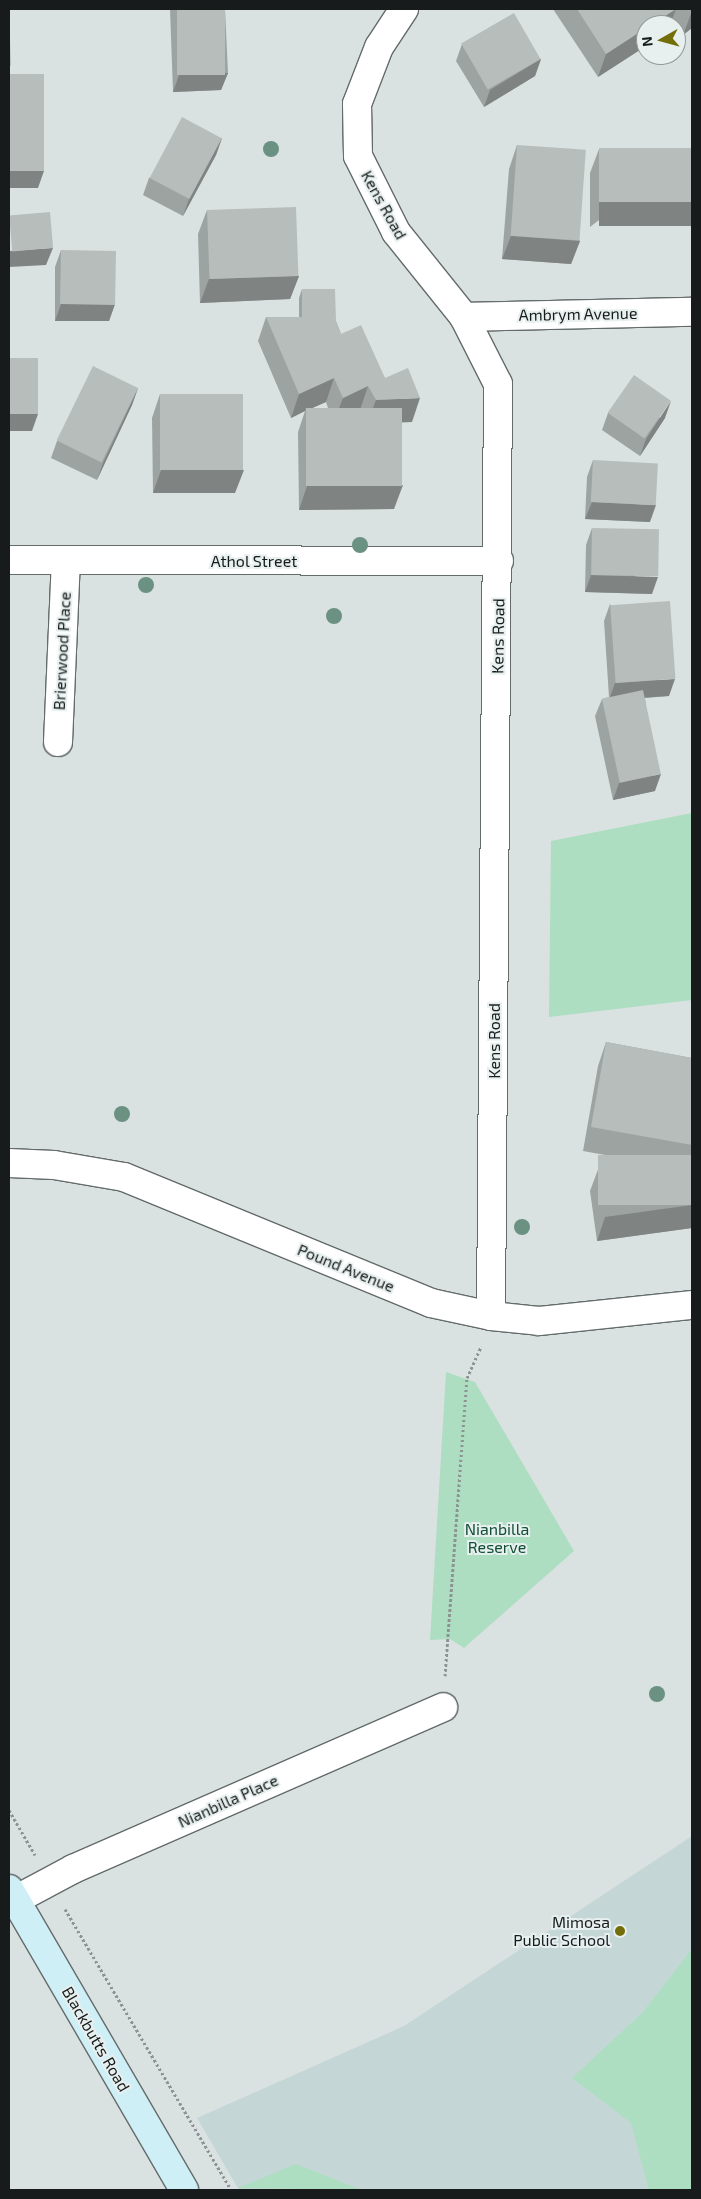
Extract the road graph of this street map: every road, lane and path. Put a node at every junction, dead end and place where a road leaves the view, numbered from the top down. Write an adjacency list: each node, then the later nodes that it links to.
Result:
1 (404, 9): 3 (street, Kens Road)
2 (692, 312): 3 (street, Ambrym Avenue)
3 (464, 317): 6 (street, Kens Road)
4 (9, 560): 5 (street, Athol Street)
5 (66, 561): 6 (street, Athol Street); 7 (street, Brierwood Place)
6 (499, 561): 10 (street, Kens Road)
7 (58, 742)
8 (9, 1163): 10 (street, Pound Avenue)
9 (692, 1305): 10 (street, Pound Avenue)
10 (491, 1316)
11 (477, 1358): 12 (path)
12 (443, 1707): 15 (street, Nianbilla Place)
13 (9, 1810): 14 (path)
14 (37, 1860)
15 (12, 1894): 17 (street, Blackbutts Road)
16 (62, 1905): 18 (path)
17 (184, 2190)
18 (230, 2190)

